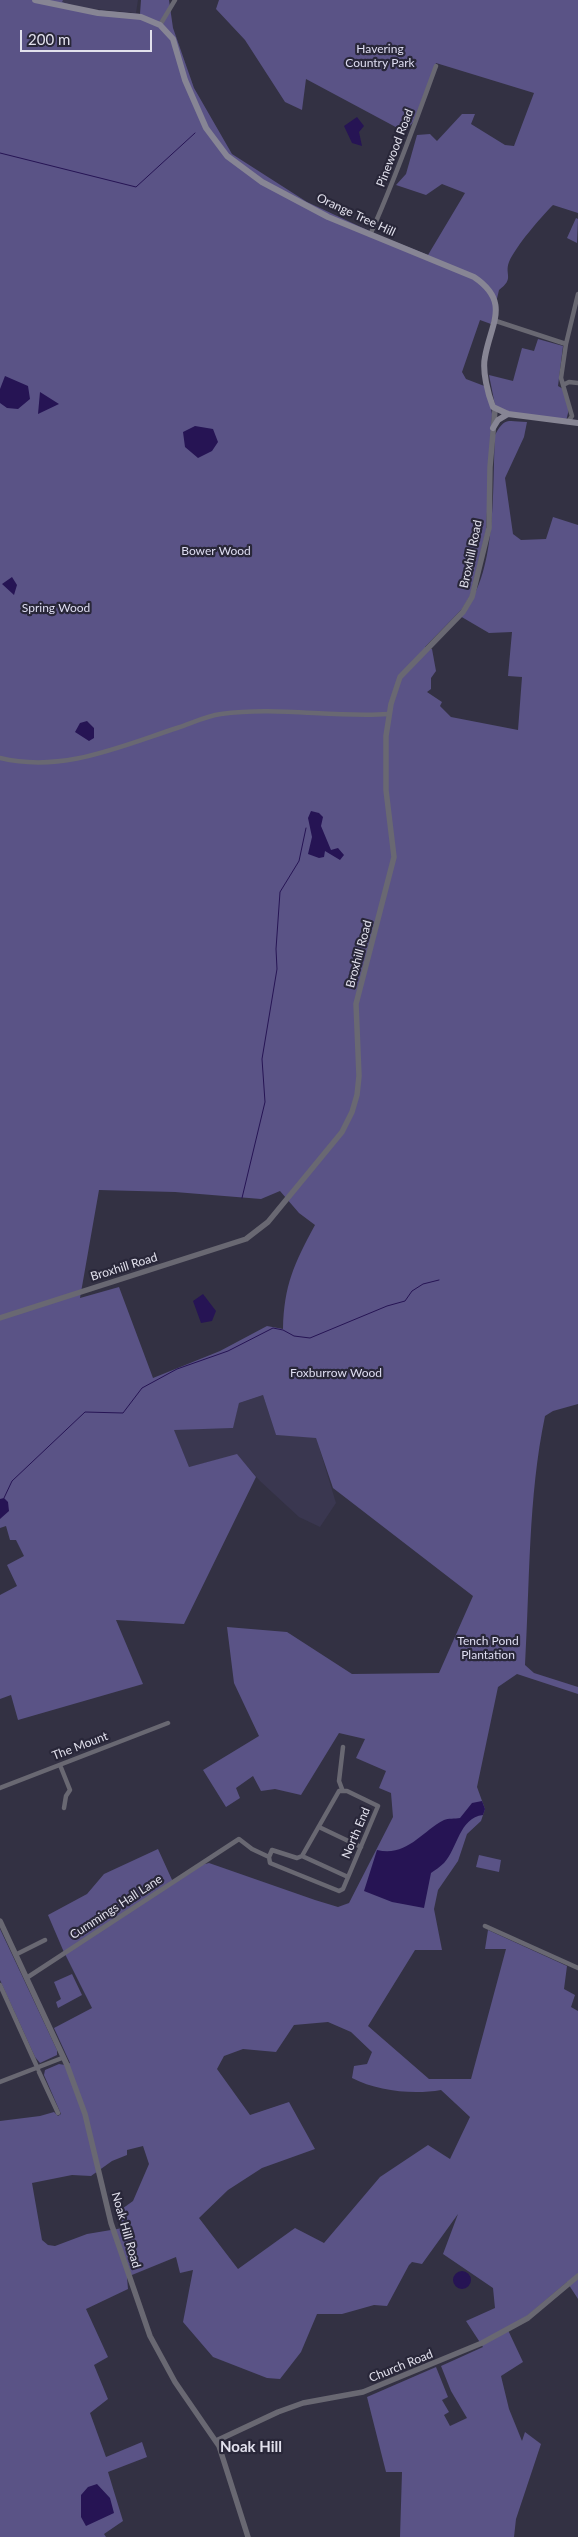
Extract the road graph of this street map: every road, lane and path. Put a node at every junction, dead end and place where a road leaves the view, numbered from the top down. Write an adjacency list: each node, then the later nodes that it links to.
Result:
1 (35, 0): 3 (main road)
2 (176, 0): 3 (street)
3 (160, 25): 5 (main road, Orange Tree Hill)
4 (436, 66): 5 (street, Pinewood Road)
5 (370, 235): 7 (main road, Orange Tree Hill)
6 (578, 294): 8 (street)
7 (496, 321): 8 (street); 11 (main road, Orange Tree Hill)
8 (566, 344): 10 (street)
9 (578, 383): 10 (street)
10 (564, 384): 13 (street)
11 (495, 410): 12 (main road); 15 (street, Broxhill Road)
12 (508, 414): 13 (main road); 15 (main road)
13 (568, 423): 14 (main road)
14 (578, 424)
15 (494, 428): 16 (street, Broxhill Road)
16 (388, 714): 17 (street); 18 (street, Broxhill Road)
17 (0, 758)
18 (0, 1318)
19 (168, 1723): 21 (street, The Mount)
20 (343, 1747): 23 (street)
21 (60, 1765): 22 (street, The Mount); 24 (street)
22 (0, 1788)
23 (342, 1789): 25 (street); 26 (street, North End)
24 (64, 1808)
25 (320, 1827): 26 (street); 27 (street)
26 (361, 1848): 29 (street, North End)
27 (302, 1856): 28 (street); 29 (street)
28 (268, 1857): 29 (street); 35 (street, Cummings Hall Lane)
29 (348, 1877)
30 (0, 1921): 33 (street, Noak Hill Road)
31 (485, 1926): 34 (street)
32 (45, 1940): 33 (street)
33 (17, 1954): 35 (street, Noak Hill Road)
34 (578, 1968)
35 (28, 1977): 37 (street, Noak Hill Road)
36 (0, 1985): 38 (street)
37 (62, 2058): 38 (street); 42 (street, Noak Hill Road)
38 (38, 2070): 39 (street); 40 (street)
39 (0, 2082)
40 (58, 2113)
41 (578, 2276): 42 (street, Church Road)
42 (216, 2441): 43 (street, Noak Hill Road)
43 (248, 2537)

